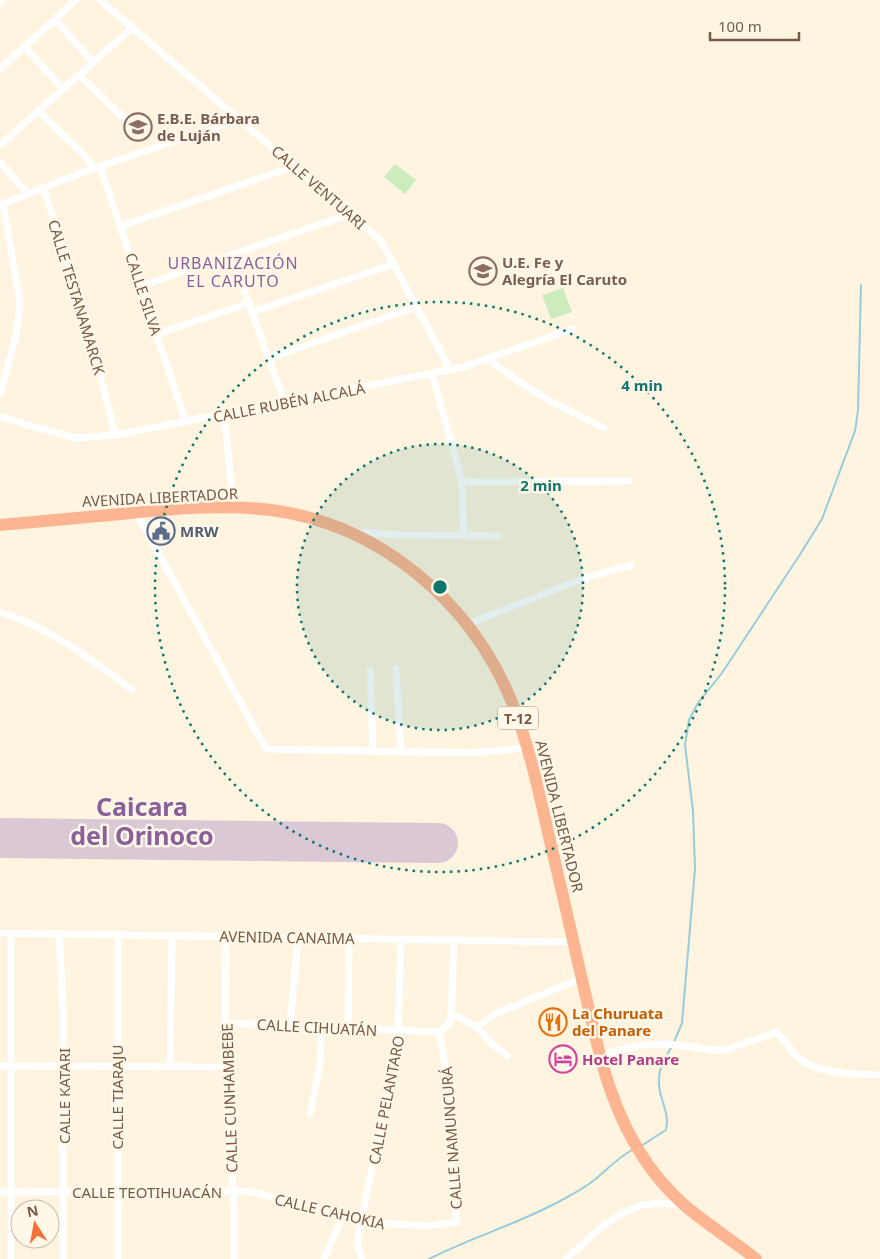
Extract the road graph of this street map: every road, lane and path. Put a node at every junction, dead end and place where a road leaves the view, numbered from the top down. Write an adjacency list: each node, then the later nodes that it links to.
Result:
1 (76, 0): 3 (street)
2 (100, 0): 4 (street, CALLE VENTUARI)
3 (55, 20): 5 (street); 6 (street)
4 (132, 28): 6 (street); 11 (street, CALLE VENTUARI)
5 (25, 46): 7 (street); 9 (street)
6 (93, 62): 8 (street)
7 (0, 69)
8 (79, 75): 9 (street); 12 (street)
9 (63, 89): 10 (street)
10 (38, 111): 13 (street); 16 (street)
11 (240, 119): 15 (street, CALLE VENTUARI); 16 (street)
12 (128, 122)
13 (0, 145)
14 (0, 162): 18 (street)
15 (295, 166): 20 (street, CALLE VENTUARI); 21 (street)
16 (98, 167): 17 (street); 21 (street, CALLE SILVA)
17 (43, 188): 18 (street); 40 (street, CALLE TESTANAMARCK)
18 (28, 194): 19 (street)
19 (2, 204): 34 (street)
20 (350, 214): 22 (street); 23 (street, CALLE VENTUARI)
21 (121, 226): 24 (street, CALLE SILVA)
22 (232, 255): 24 (street); 25 (street)
23 (394, 264): 26 (street, CALLE VENTUARI); 27 (street)
24 (141, 286): 29 (street, CALLE SILVA)
25 (249, 303): 27 (street); 29 (street)
26 (416, 307): 30 (street); 32 (street, CALLE VENTUARI)
27 (252, 312): 30 (street)
28 (573, 329): 31 (street, CALLE RUBÉN ALCALÁ)
29 (157, 334): 38 (street, CALLE SILVA)
30 (269, 358): 35 (street)
31 (489, 359): 32 (street, CALLE RUBÉN ALCALÁ); 39 (street)
32 (450, 369): 33 (street, CALLE RUBÉN ALCALÁ)
33 (432, 373): 35 (street, CALLE RUBÉN ALCALÁ); 42 (street)
34 (0, 394)
35 (285, 403): 36 (street, CALLE RUBÉN ALCALÁ)
36 (224, 415): 38 (street, CALLE RUBÉN ALCALÁ); 43 (street)
37 (0, 417): 40 (street, CALLE RUBÉN ALCALÁ)
38 (186, 422): 40 (street, CALLE RUBÉN ALCALÁ)
39 (604, 428)
40 (115, 436)
41 (629, 481): 42 (street)
42 (462, 482): 47 (street)
43 (234, 508): 44 (highway, AVENIDA LIBERTADOR / T-12); 46 (highway, AVENIDA LIBERTADOR / T-12)
44 (136, 512): 45 (highway, AVENIDA LIBERTADOR / T-12); 56 (street)
45 (0, 524)
46 (346, 532): 47 (street); 51 (highway, AVENIDA LIBERTADOR / T-12)
47 (464, 536): 48 (street)
48 (497, 536)
49 (631, 565): 51 (street)
50 (0, 612): 54 (street)
51 (468, 624): 55 (highway, AVENIDA LIBERTADOR / T-12)
52 (396, 669): 57 (street)
53 (370, 670): 56 (street)
54 (132, 690)
55 (527, 748): 57 (street); 68 (highway, AVENIDA LIBERTADOR / T-12)
56 (373, 751): 57 (street)
57 (401, 751)
58 (0, 933): 59 (street, AVENIDA CANAIMA)
59 (11, 933): 60 (street, AVENIDA CANAIMA); 81 (street)
60 (59, 934): 61 (street, AVENIDA CANAIMA); 82 (street, CALLE KATARI)
61 (118, 935): 62 (street, AVENIDA CANAIMA); 83 (street, CALLE TIARAJU)
62 (172, 936): 63 (street, AVENIDA CANAIMA); 84 (street)
63 (226, 936): 64 (street, AVENIDA CANAIMA); 71 (street, CALLE CUNHAMBEBE)
64 (298, 938): 65 (street, AVENIDA CANAIMA); 72 (street)
65 (349, 938): 66 (street, AVENIDA CANAIMA); 75 (street)
66 (401, 939): 67 (street, AVENIDA CANAIMA); 76 (street, CALLE PELANTARO)
67 (454, 940): 68 (street, AVENIDA CANAIMA); 70 (street)
68 (574, 942): 69 (highway, AVENIDA LIBERTADOR / T-12)
69 (582, 978): 74 (street); 78 (highway, AVENIDA LIBERTADOR / T-12)
70 (452, 1014): 74 (street); 77 (street)
71 (225, 1023): 72 (street, CALLE CIHUATÁN); 85 (street, CALLE CUNHAMBEBE)
72 (290, 1026): 73 (street, CALLE CIHUATÁN)
73 (322, 1027): 75 (street, CALLE CIHUATÁN); 87 (street)
74 (477, 1027): 79 (street)
75 (348, 1028): 76 (street, CALLE CIHUATÁN)
76 (399, 1031): 77 (street, CALLE CIHUATÁN); 95 (street, CALLE PELANTARO)
77 (439, 1032): 96 (street, CALLE NAMUNCURÁ)
78 (600, 1055): 86 (street); 93 (highway, AVENIDA LIBERTADOR / T-12)
79 (508, 1056)
80 (0, 1066): 81 (street)
81 (10, 1066): 82 (street); 89 (street)
82 (64, 1067): 83 (street); 90 (street, CALLE KATARI)
83 (117, 1067): 84 (street); 92 (street, CALLE TIARAJU)
84 (170, 1067): 85 (street)
85 (225, 1067): 91 (street, CALLE CUNHAMBEBE)
86 (880, 1075)
87 (310, 1114)
88 (0, 1192): 89 (street, CALLE TEOTIHUACÁN)
89 (12, 1192): 90 (street, CALLE TEOTIHUACÁN); 97 (street)
90 (64, 1192): 92 (street, CALLE TEOTIHUACÁN); 98 (street, CALLE KATARI)
91 (233, 1192): 92 (street, CALLE TEOTIHUACÁN); 94 (street, CALLE CAHOKIA); 100 (street, CALLE CUNHAMBEBE)
92 (117, 1193): 99 (street, CALLE TIARAJU)
93 (685, 1205): 103 (street); 104 (highway, AVENIDA LIBERTADOR / T-12)
94 (343, 1215): 95 (street, CALLE CAHOKIA); 101 (street)
95 (363, 1220): 96 (street, CALLE CAHOKIA); 102 (street, CALLE PELANTARO)
96 (458, 1222)
97 (11, 1259)
98 (63, 1259)
99 (118, 1259)
100 (234, 1259)
101 (324, 1259)
102 (362, 1259)
103 (566, 1259)
104 (756, 1259)

